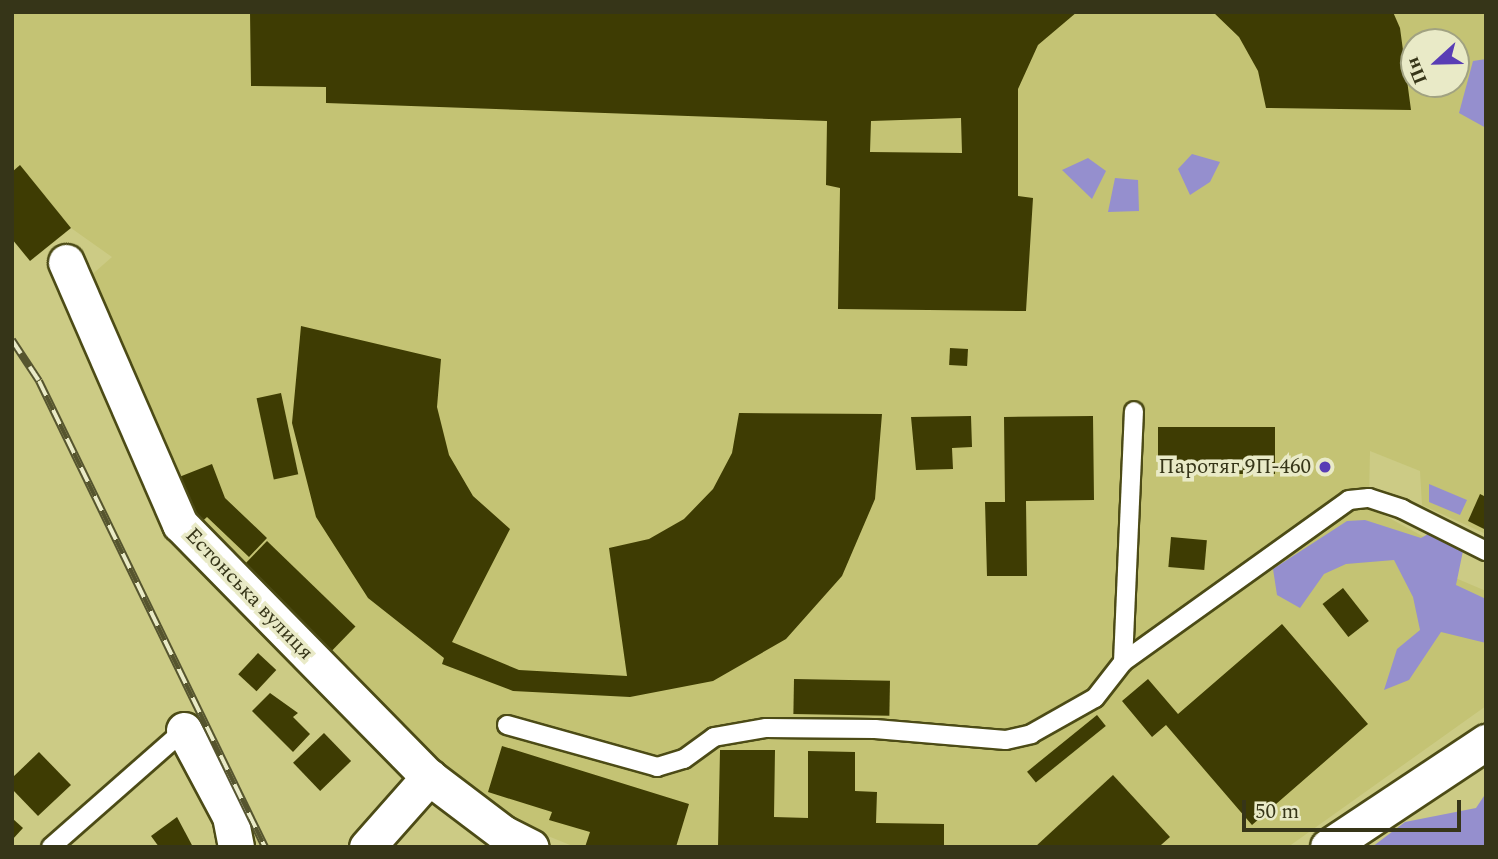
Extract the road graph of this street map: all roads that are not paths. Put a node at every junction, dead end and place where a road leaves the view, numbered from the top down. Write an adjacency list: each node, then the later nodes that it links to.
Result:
1 (66, 262): 8 (street, Естонська вулиця)
2 (1134, 411): 4 (lane)
3 (1486, 551): 4 (lane)
4 (1124, 662): 5 (lane)
5 (507, 725)
6 (184, 730): 9 (lane); 10 (street)
7 (1486, 742): 13 (street)
8 (429, 777): 11 (street); 12 (street, Естонська вулиця)
9 (51, 847)
10 (236, 847)
11 (367, 847)
12 (531, 847)
13 (1328, 847)

